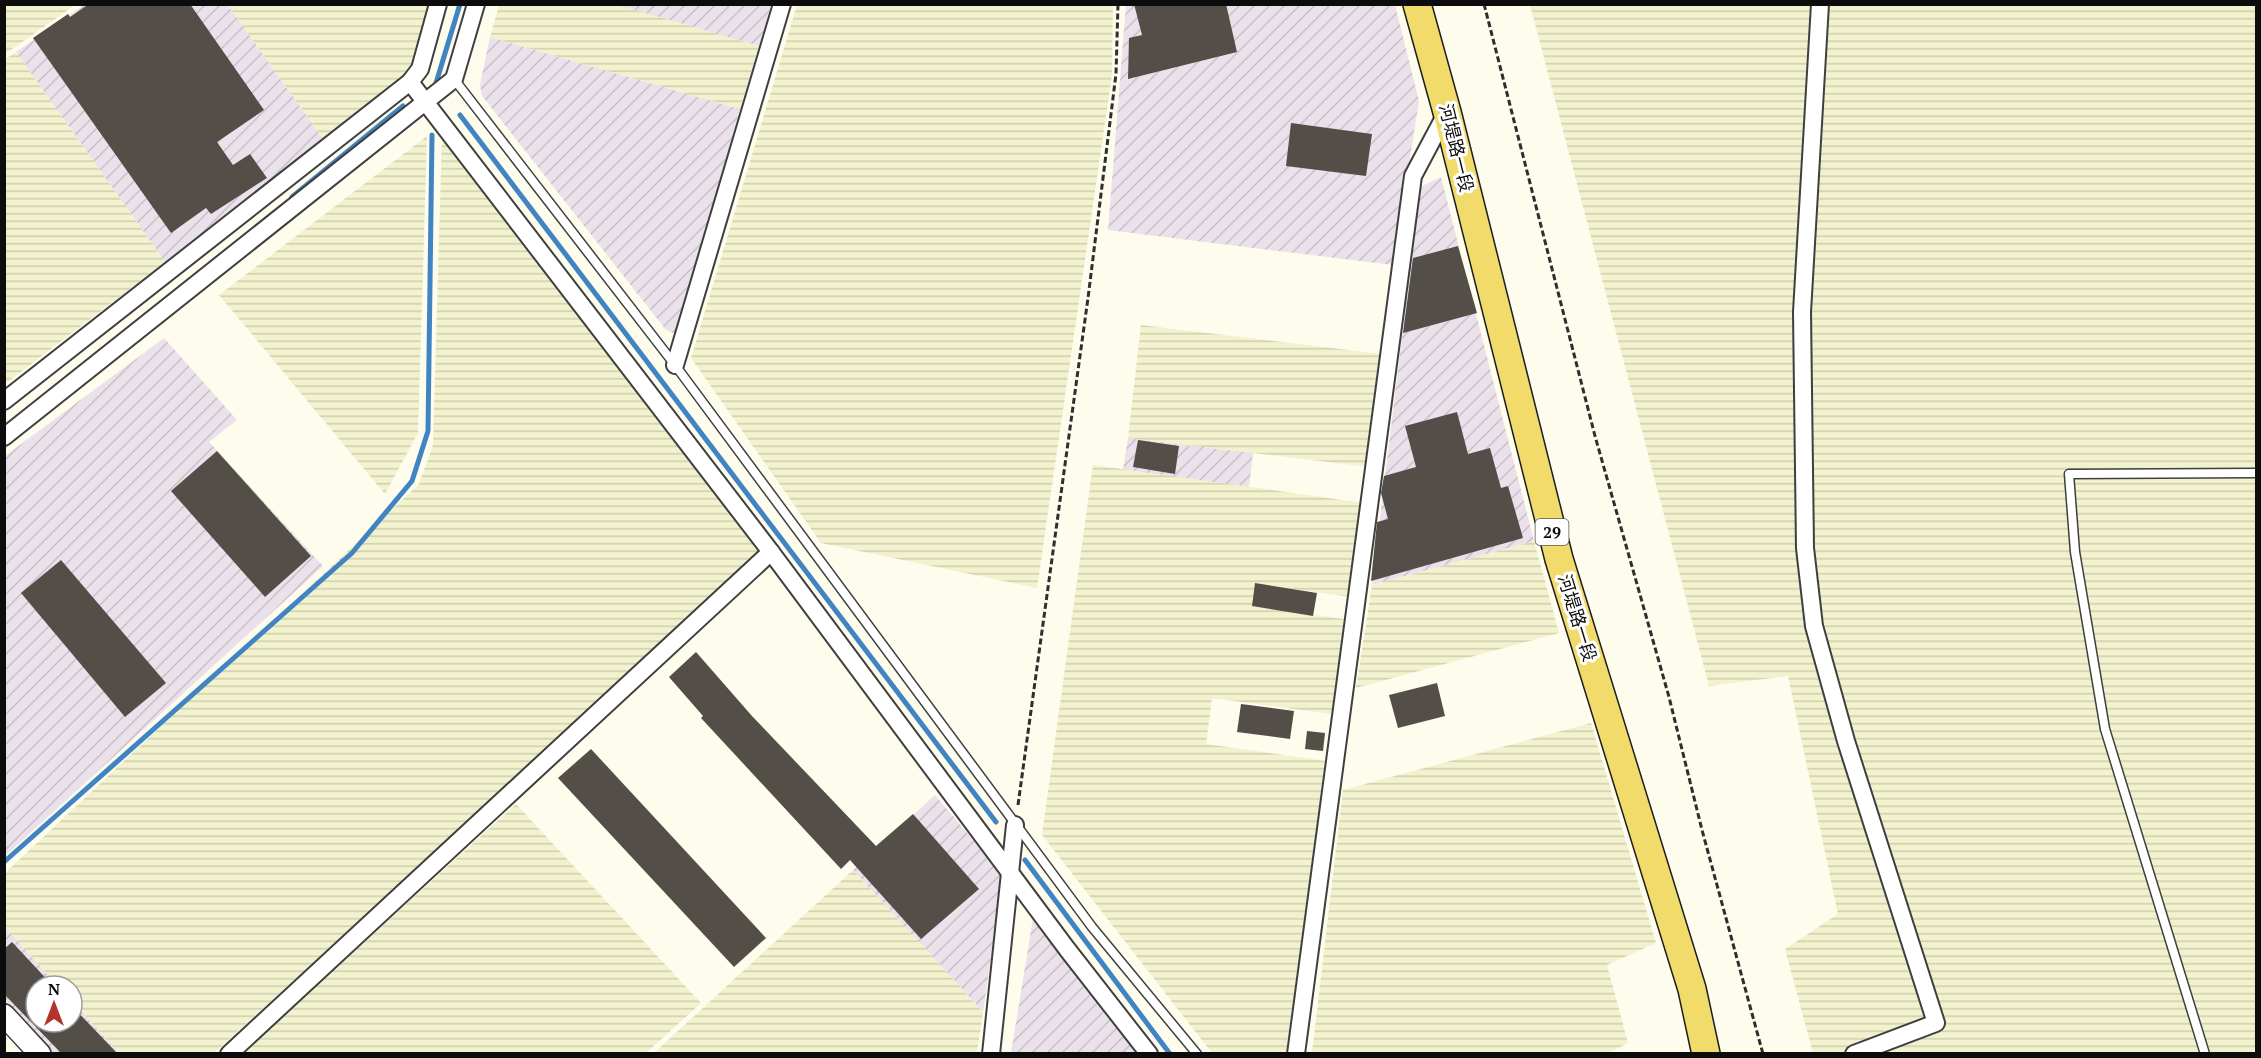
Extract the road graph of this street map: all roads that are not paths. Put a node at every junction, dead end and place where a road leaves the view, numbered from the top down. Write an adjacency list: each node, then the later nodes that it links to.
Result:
1 (438, 4): 7 (street)
2 (476, 4): 6 (street)
3 (782, 4): 10 (street)
4 (1417, 4): 9 (main road, 河堤路一段 / 29)
5 (1820, 4): 25 (street)
6 (454, 79): 8 (street); 10 (lane)
7 (410, 82): 8 (street); 11 (street)
8 (427, 102): 12 (street); 14 (street)
9 (1447, 112): 23 (street); 24 (main road, 河堤路一段 / 29)
10 (675, 365): 15 (lane)
11 (4, 401)
12 (4, 437)
13 (2256, 473): 26 (lane)
14 (771, 552): 16 (street); 19 (street)
15 (1015, 825): 16 (street); 22 (lane)
16 (1009, 869): 20 (street); 21 (street)
17 (4, 1015): 18 (street)
18 (40, 1053)
19 (229, 1053)
20 (991, 1053)
21 (1149, 1053)
22 (1197, 1053)
23 (1296, 1053)
24 (1706, 1053)
25 (1854, 1053)
26 (2205, 1053)

